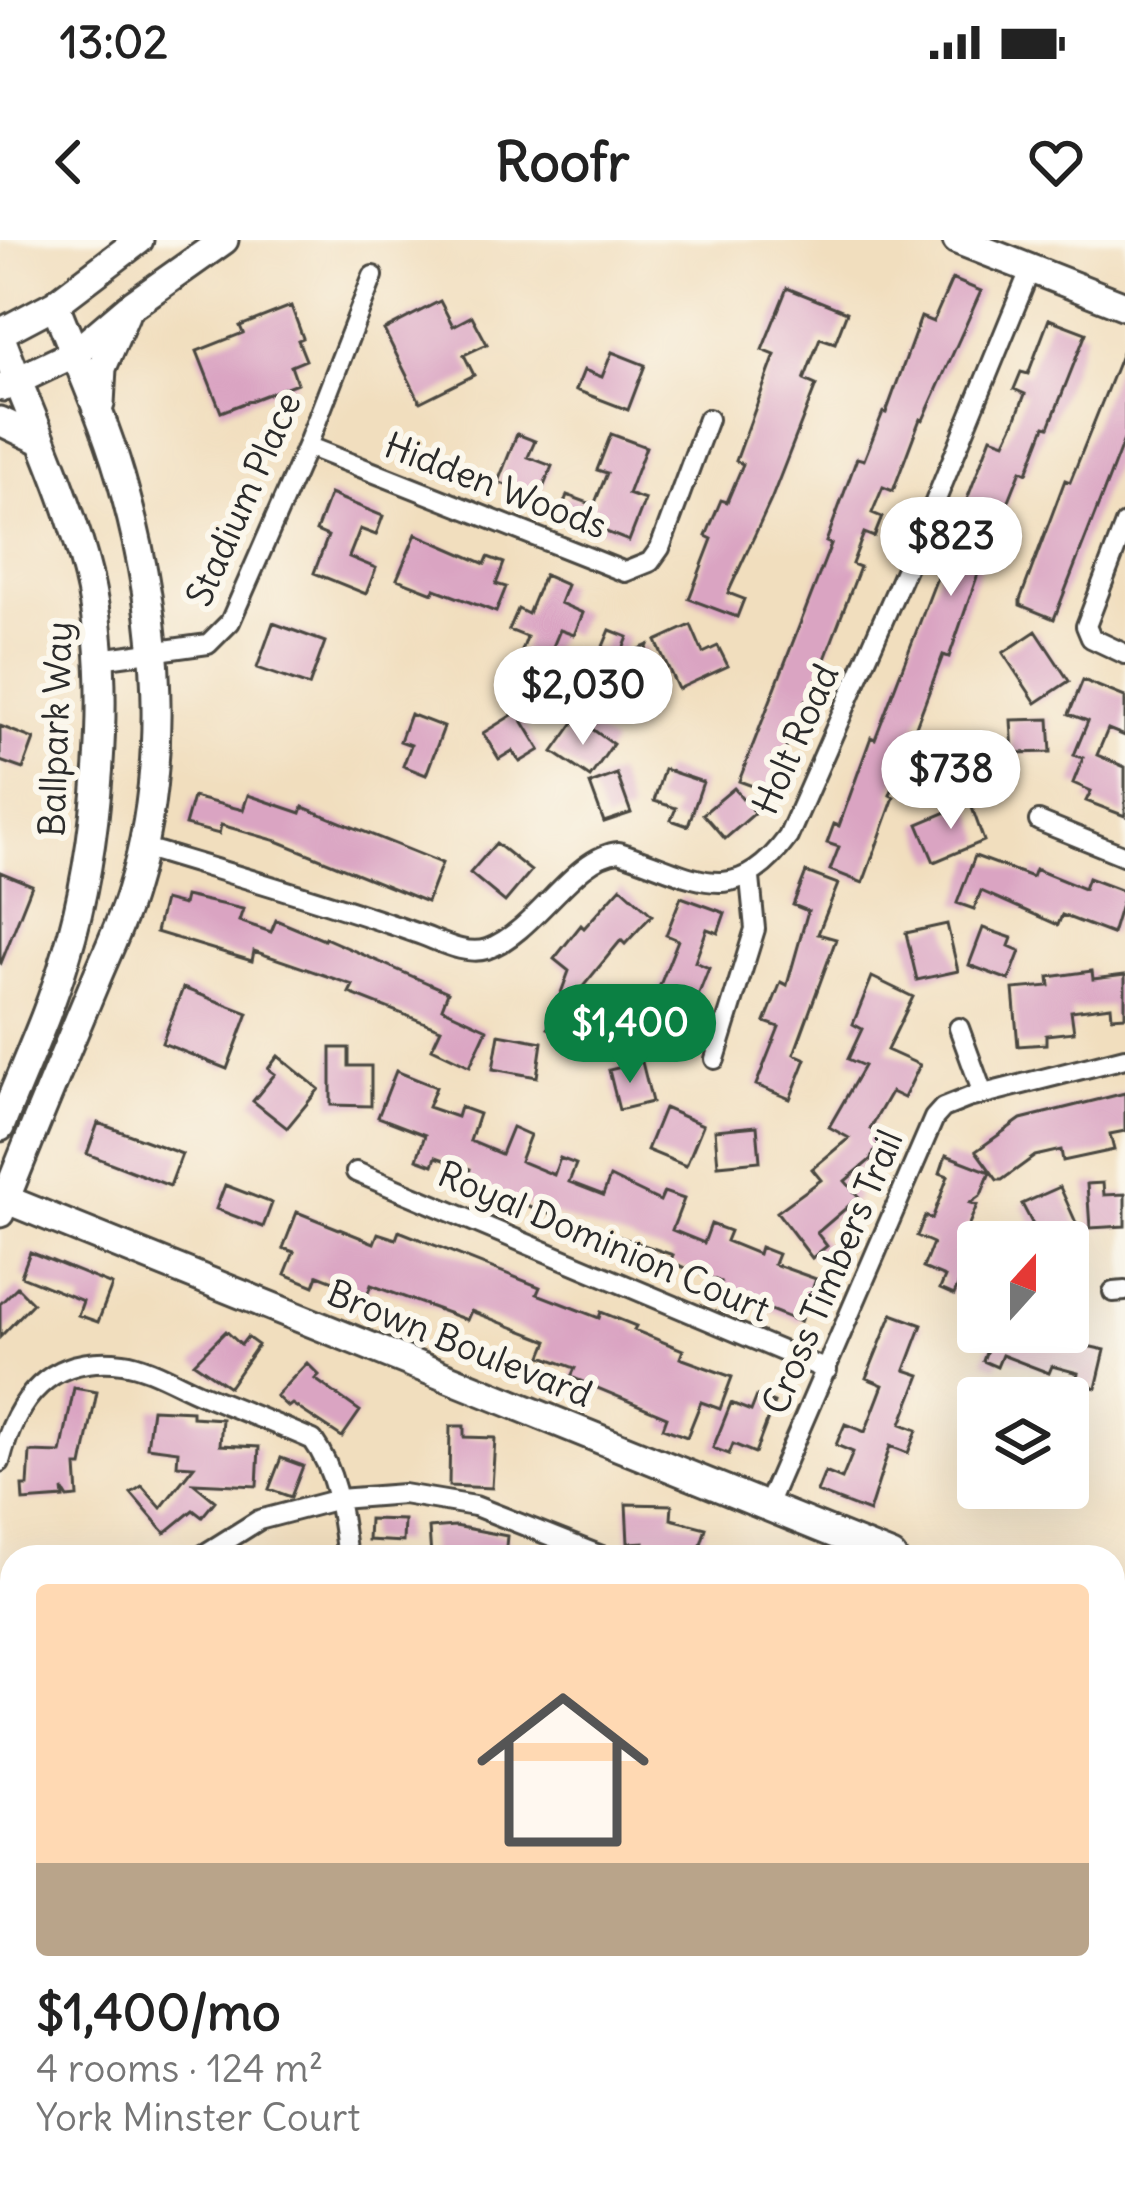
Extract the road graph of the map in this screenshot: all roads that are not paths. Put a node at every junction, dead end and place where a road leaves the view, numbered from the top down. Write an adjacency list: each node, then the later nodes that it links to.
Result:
1 (139, 240): 6 (main road)
2 (224, 240): 8 (main road)
3 (957, 240): 4 (main road)
4 (1031, 268): 7 (main road); 24 (street, Holt Road)
5 (373, 276): 16 (street, Stadium Place)
6 (55, 304): 9 (main road); 10 (main road)
7 (1125, 306)
8 (128, 308): 10 (main road); 12 (main road)
9 (0, 334): 11 (main road, Ballpark Way)
10 (75, 353): 11 (main road); 12 (main road)
11 (9, 385): 15 (main road, Ballpark Way)
12 (99, 415): 18 (main road)
13 (708, 419): 16 (street, Hidden Woods)
14 (0, 421): 15 (main road)
15 (40, 440): 20 (main road, Ballpark Way)
16 (307, 446): 18 (street, Stadium Place)
17 (1125, 524): 19 (street)
18 (153, 652): 20 (street, Stadium Place); 22 (main road)
19 (1125, 654)
20 (100, 659): 29 (main road, Ballpark Way)
21 (1039, 821): 23 (street)
22 (142, 847): 24 (street); 31 (main road)
23 (1125, 856)
24 (750, 878): 27 (street)
25 (959, 1028): 28 (street)
26 (1125, 1058): 28 (street, Cross Timbers Trail)
27 (715, 1059)
28 (983, 1094): 32 (street, Cross Timbers Trail)
29 (0, 1127)
30 (356, 1172): 32 (street, Royal Dominion Court)
31 (2, 1203): 35 (main road, Brown Boulevard)
32 (827, 1370): 35 (street, Cross Timbers Trail)
33 (0, 1462): 34 (street)
34 (339, 1499): 36 (street); 37 (street); 38 (street)
35 (767, 1505): 39 (main road, Brown Boulevard)
36 (219, 1545)
37 (345, 1545)
38 (574, 1545)
39 (863, 1545)

